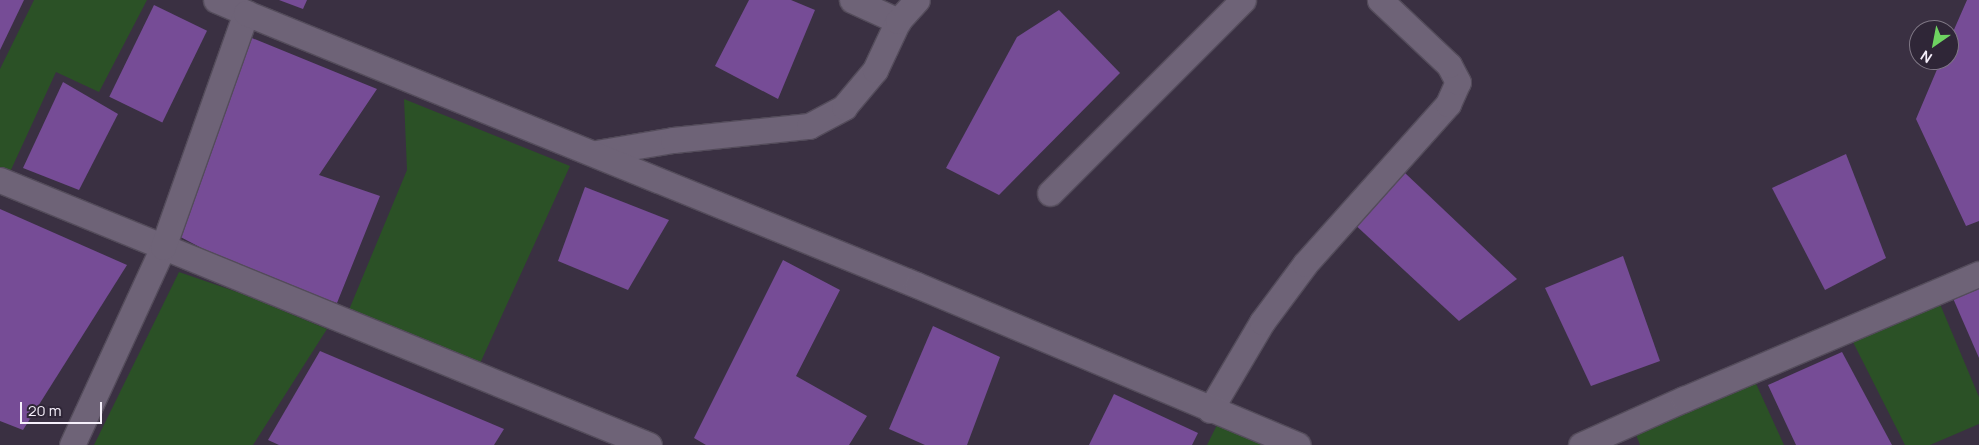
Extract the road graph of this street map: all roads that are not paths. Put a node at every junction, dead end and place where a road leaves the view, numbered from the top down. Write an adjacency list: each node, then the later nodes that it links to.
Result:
1 (216, 0): 6 (street)
2 (852, 0): 7 (street)
3 (917, 0): 7 (street)
4 (1243, 0): 10 (street)
5 (1380, 0): 13 (street)
6 (246, 13): 8 (street); 11 (street)
7 (898, 21): 8 (street)
8 (596, 153): 13 (street)
9 (0, 180): 11 (street)
10 (1050, 194)
11 (163, 247): 14 (street); 15 (street)
12 (1979, 274): 17 (street)
13 (1210, 410): 16 (street)
14 (72, 445)
15 (649, 445)
16 (1298, 445)
17 (1581, 445)

